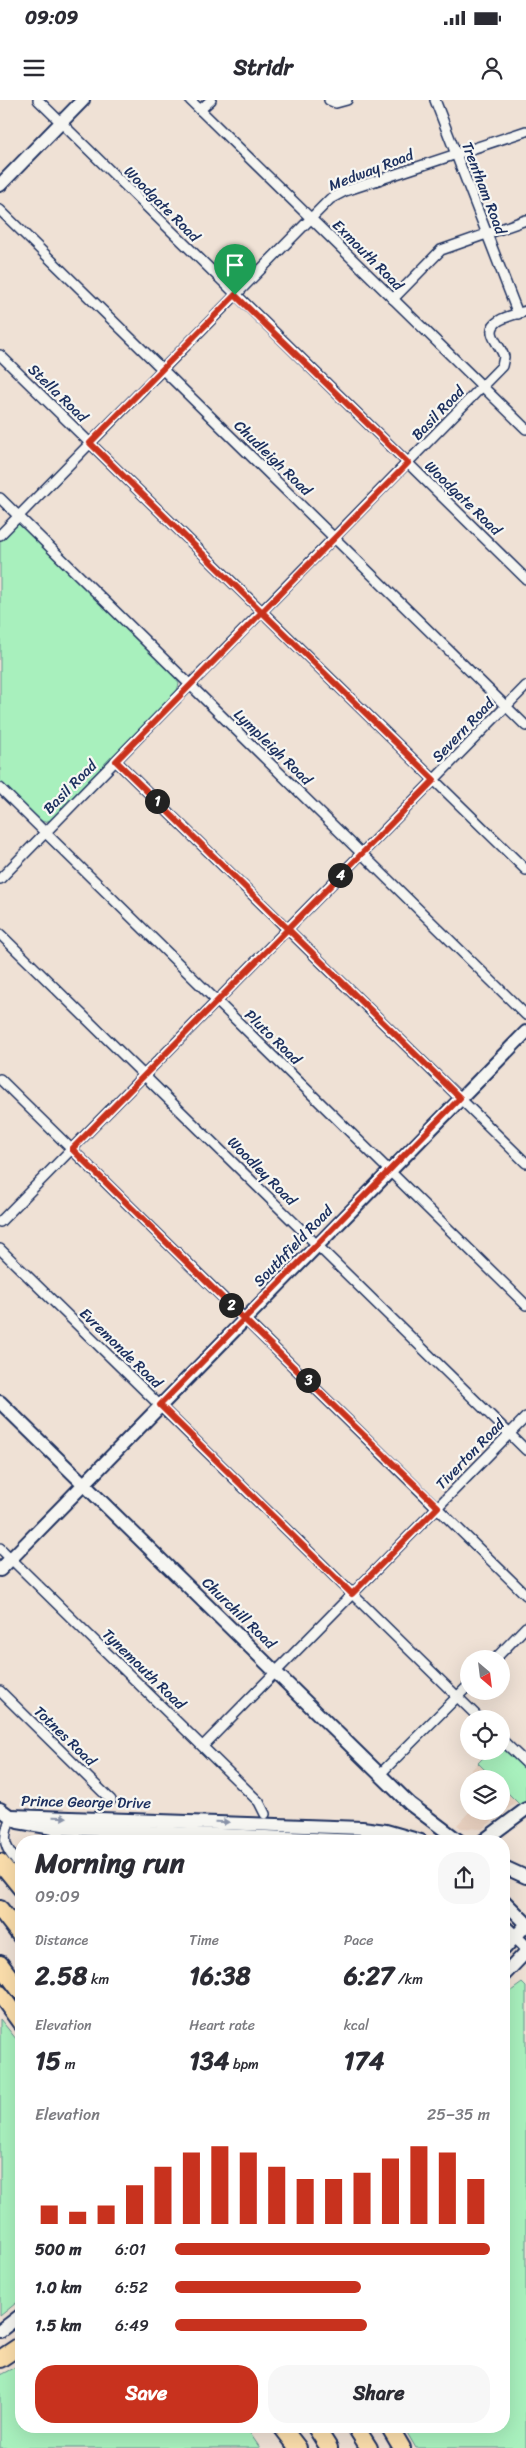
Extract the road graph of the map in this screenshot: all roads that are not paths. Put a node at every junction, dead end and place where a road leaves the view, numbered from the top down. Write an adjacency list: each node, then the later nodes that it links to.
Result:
1 (38, 100): 9 (street, Woodgate Road)
2 (83, 100): 9 (street)
3 (190, 100): 8 (street, Exmouth Road)
4 (211, 100): 8 (street)
5 (329, 100): 6 (street)
6 (347, 100)
7 (434, 100): 11 (street, Trentham Road)
8 (200, 110): 14 (street, Exmouth Road)
9 (61, 123): 12 (street); 17 (street, Woodgate Road)
10 (526, 131): 11 (street, Medway Road)
11 (456, 154): 14 (street, Medway Road); 16 (street, Trentham Road)
12 (0, 185)
13 (0, 210): 21 (street, Chudleigh Road)
14 (311, 218): 17 (street, Medway Road); 18 (street, Exmouth Road)
15 (526, 220): 16 (street)
16 (486, 232): 18 (street); 19 (street, Trentham Road)
17 (235, 295): 21 (street, Medway Road); 25 (street, Woodgate Road)
18 (393, 299): 22 (street, Exmouth Road)
19 (522, 312): 22 (street, Basil Road)
20 (0, 355): 24 (street, Stella Road)
21 (162, 369): 24 (street, Medway Road); 29 (street, Chudleigh Road)
22 (483, 386): 23 (street, Exmouth Road); 25 (street, Basil Road)
23 (526, 429)
24 (90, 443): 27 (street, Medway Road); 31 (street, Stella Road)
25 (408, 463): 29 (street, Basil Road); 30 (street, Woodgate Road)
26 (0, 498): 27 (street, Lympleigh Road)
27 (18, 516): 28 (street, Medway Road); 32 (street, Lympleigh Road)
28 (0, 535)
29 (334, 538): 31 (street, Basil Road); 34 (street, Chudleigh Road)
30 (526, 579)
31 (262, 612): 32 (street, Basil Road); 37 (street, Stella Road)
32 (190, 685): 36 (street, Basil Road); 40 (street, Lympleigh Road)
33 (526, 686): 34 (street, Severn Road)
34 (506, 706): 35 (street, Chudleigh Road); 37 (street, Severn Road)
35 (526, 726)
36 (116, 761): 39 (street, Basil Road); 43 (street)
37 (434, 780): 40 (street, Severn Road); 41 (street, Stella Road)
38 (0, 788): 39 (street, Pluto Road)
39 (45, 832): 42 (street, Basil Road); 45 (street, Pluto Road)
40 (362, 853): 43 (street, Severn Road); 46 (street, Lympleigh Road)
41 (526, 870)
42 (0, 879)
43 (288, 929): 45 (street, Severn Road); 50 (street)
44 (0, 934): 48 (street, Woodley Road)
45 (217, 1001): 48 (street, Severn Road); 53 (street, Pluto Road)
46 (526, 1015)
47 (526, 1032): 50 (street, Southfield Road)
48 (144, 1074): 51 (street, Severn Road); 55 (street, Woodley Road)
49 (0, 1079): 51 (street)
50 (460, 1098): 52 (street); 53 (street, Southfield Road)
51 (72, 1149): 54 (street, Severn Road); 58 (street)
52 (526, 1163)
53 (390, 1170): 55 (street, Southfield Road); 57 (street, Pluto Road)
54 (0, 1222)
55 (317, 1244): 58 (street, Southfield Road); 62 (street, Woodley Road)
56 (0, 1249): 60 (street, Evremonde Road)
57 (526, 1305)
58 (244, 1319): 60 (street, Southfield Road); 65 (street)
59 (0, 1402): 64 (street, Churchill Road)
60 (160, 1405): 64 (street, Southfield Road); 69 (street, Evremonde Road)
61 (526, 1417): 62 (street, Tiverton Road)
62 (510, 1434): 63 (street, Woodley Road); 65 (street, Tiverton Road)
63 (526, 1450)
64 (83, 1484): 67 (street, Southfield Road); 73 (street, Churchill Road)
65 (438, 1507): 69 (street, Tiverton Road); 70 (street)
66 (0, 1548): 67 (street, Tynemouth Road)
67 (11, 1559): 68 (street, Southfield Road); 78 (street, Tynemouth Road)
68 (0, 1570)
69 (352, 1594): 73 (street, Tiverton Road); 76 (street, Evremonde Road)
70 (526, 1595)
71 (526, 1627): 72 (street)
72 (504, 1650)
73 (276, 1672): 78 (street, Tiverton Road); 81 (street, Churchill Road)
74 (0, 1691): 82 (street, Totnes Road)
75 (460, 1694): 76 (street)
76 (457, 1697): 77 (street, Evremonde Road); 81 (street)
77 (471, 1710)
78 (204, 1746): 85 (street, Tynemouth Road)
79 (510, 1748): 80 (street)
80 (526, 1763)
81 (380, 1774): 89 (street, Churchill Road)
82 (111, 1800)
83 (0, 1809): 86 (street)
84 (526, 1810): 90 (street)
85 (265, 1814)
86 (11, 1816): 87 (street, Prince George Drive); 88 (street, Prince George Drive, one-way to 88); 91 (street)
87 (119, 1835)
88 (400, 1835)
89 (450, 1835)
90 (491, 1835)
91 (15, 1859)
92 (0, 1862): 95 (highway)
93 (510, 1870): 94 (street)
94 (526, 1877)
95 (15, 1881)
96 (510, 1907): 98 (street)
97 (0, 1909): 99 (highway)
98 (526, 1924): 101 (street)
99 (15, 1928)
100 (510, 1932): 101 (street)
101 (515, 1937): 102 (street); 103 (street)
102 (510, 1942)
103 (526, 1947)
104 (526, 1952): 106 (street)
105 (0, 1964): 107 (highway)
106 (510, 1969)
107 (15, 1984)
108 (0, 1994): 109 (highway)
109 (15, 2015)
110 (15, 2320): 111 (street)
111 (0, 2331)
112 (15, 2348): 113 (highway)
113 (0, 2359)
114 (286, 2433): 118 (highway)
115 (319, 2433): 119 (highway)
116 (359, 2433): 120 (highway)
117 (393, 2433): 121 (highway)
118 (298, 2448)
119 (329, 2448)
120 (369, 2448)
121 (402, 2448)

